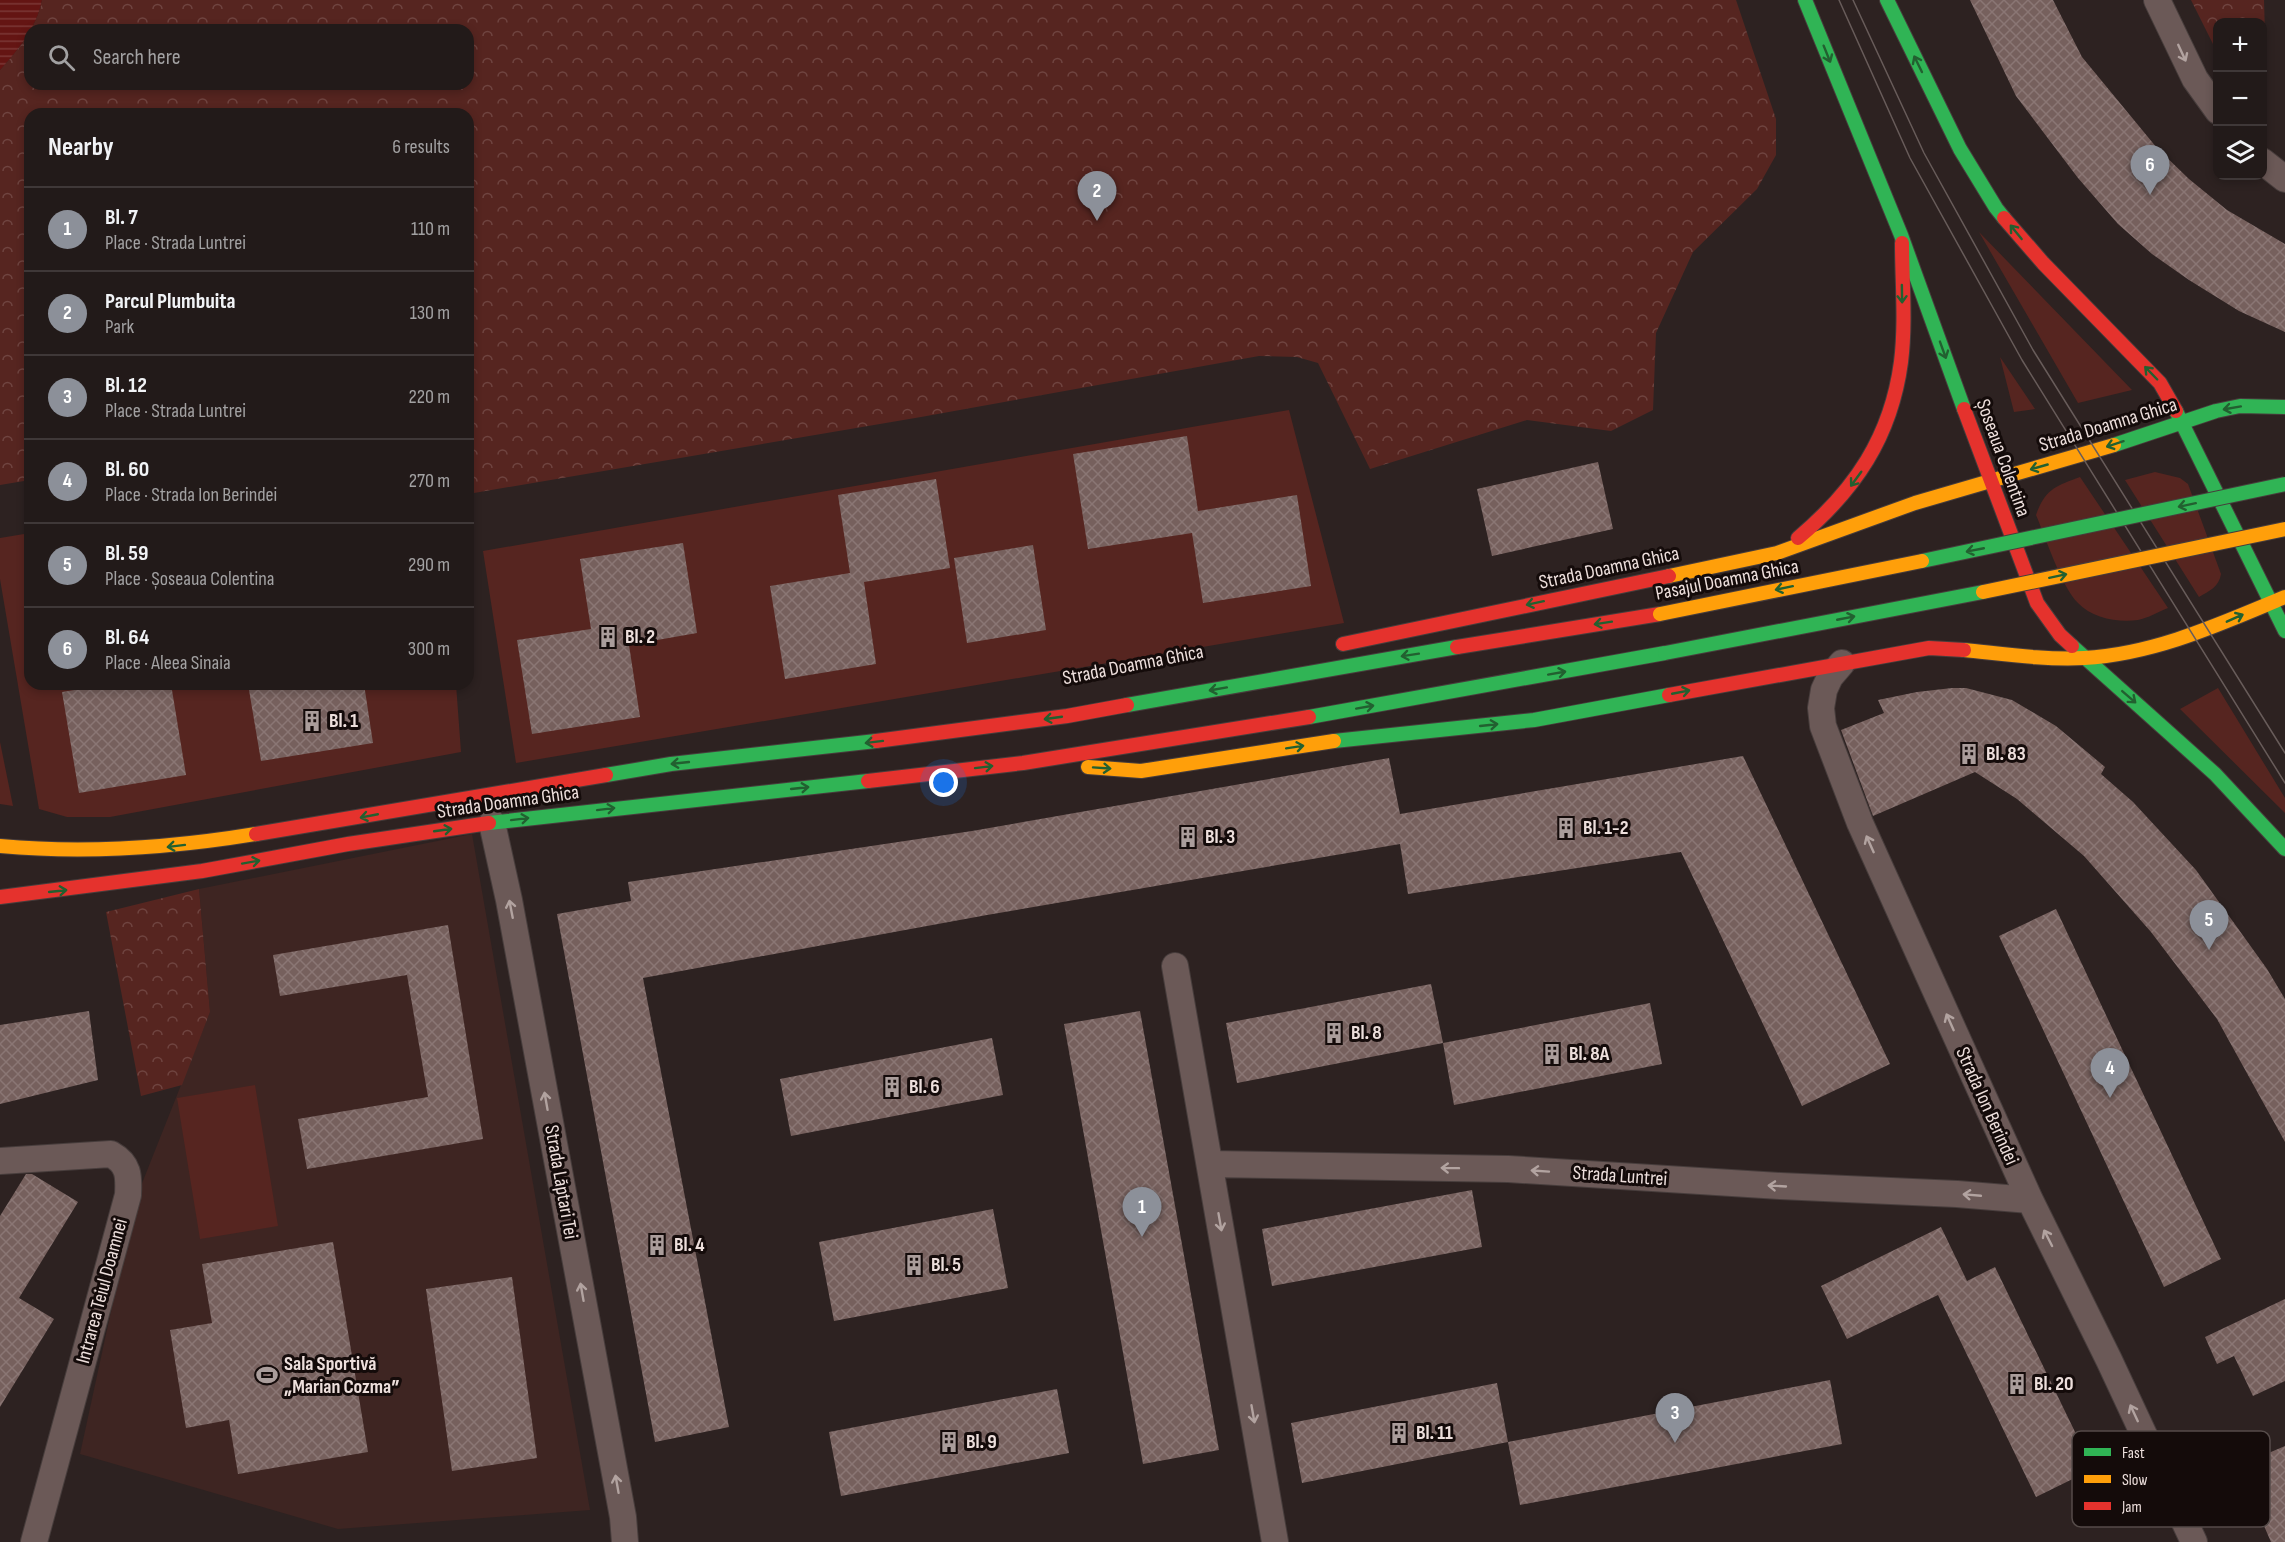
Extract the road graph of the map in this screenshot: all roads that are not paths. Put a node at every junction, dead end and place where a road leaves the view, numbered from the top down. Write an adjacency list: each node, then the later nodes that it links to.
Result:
1 (1805, 0): 7 (main road, Șoseaua Colentina, one-way to 7)
2 (1887, 0): 9 (main road, one-way to 2)
3 (2157, 0): 4 (street, one-way to 4)
4 (2213, 105)
5 (2267, 165): 6 (street)
6 (2285, 179)
7 (1901, 235): 10 (main road, Șoseaua Colentina, one-way to 10); 13 (main road, one-way to 13)
8 (2285, 407): 9 (main road, Strada Doamna Ghica, one-way to 9)
9 (2182, 422): 10 (main road, Strada Doamna Ghica, one-way to 10); 15 (main road)
10 (1990, 480): 13 (main road, Strada Doamna Ghica); 18 (main road, Șoseaua Colentina)
11 (2285, 484): 20 (main road, Pasajul Doamna Ghica, one-way to 20, bridge)
12 (2285, 529): 23 (main road, Strada Doamna Ghica, one-way to 12, bridge)
13 (1777, 553): 17 (main road, Strada Doamna Ghica, one-way to 17)
14 (2285, 597): 15 (main road, Strada Doamna Ghica)
15 (2270, 603): 16 (main road); 18 (main road, Strada Doamna Ghica, one-way to 15)
16 (2285, 631)
17 (1332, 646)
18 (2084, 658): 19 (main road, Strada Doamna Ghica); 26 (main road, Șoseaua Colentina, one-way to 26)
19 (1842, 663): 23 (main road, Strada Doamna Ghica, one-way to 19); 31 (street, Strada Ion Berindei, one-way to 19)
20 (1173, 698): 22 (main road, Strada Doamna Ghica, one-way to 22)
21 (981, 714): 22 (main road, Strada Doamna Ghica)
22 (932, 735): 25 (main road, Strada Doamna Ghica, one-way to 25)
23 (1023, 763): 24 (main road, Strada Doamna Ghica, one-way to 23)
24 (492, 823): 27 (main road, Strada Doamna Ghica, one-way to 24); 35 (street, Strada Lăptari Tei, one-way to 24)
25 (0, 846)
26 (2285, 849)
27 (0, 897)
28 (1175, 966): 30 (street)
29 (0, 1161): 34 (street, Intrarea Teiul Doamnei)
30 (1210, 1164): 31 (street, Strada Luntrei, one-way to 30); 36 (street, one-way to 36)
31 (2030, 1200): 32 (street, Strada Ion Berindei, one-way to 31)
32 (2142, 1431)
33 (2187, 1527): 37 (street, Strada Ion Berindei, one-way to 33)
34 (34, 1542)
35 (625, 1542)
36 (1275, 1542)
37 (2194, 1542)

